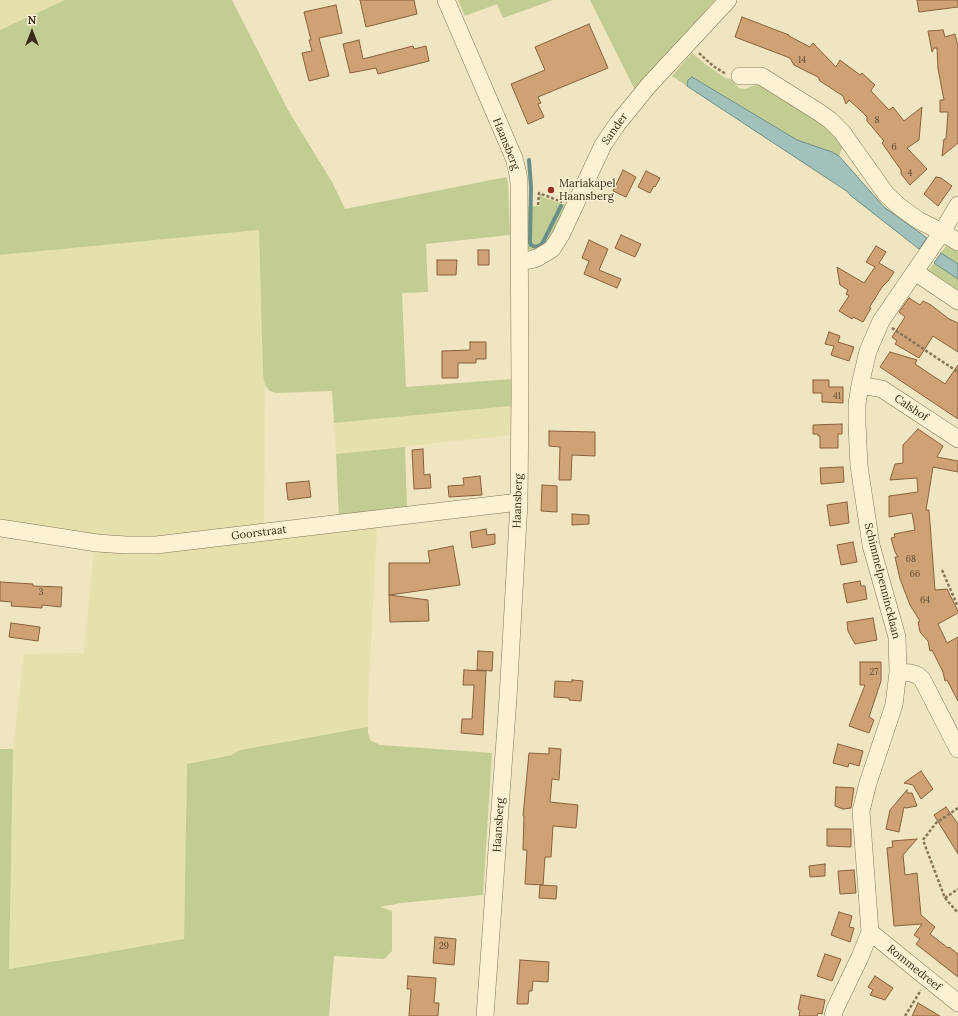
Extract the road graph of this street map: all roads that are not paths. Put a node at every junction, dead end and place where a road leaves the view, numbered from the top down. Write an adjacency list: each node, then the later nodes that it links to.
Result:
1 (446, 0): 7 (street, Haansberg)
2 (728, 0): 7 (street, Sander)
3 (740, 76): 5 (street)
4 (958, 205): 5 (street, Schimmelpennincklaan)
5 (942, 232): 6 (street); 8 (street, Schimmelpennincklaan)
6 (958, 242)
7 (520, 261): 12 (street, Haansberg)
8 (915, 272): 9 (street); 10 (street, Schimmelpennincklaan)
9 (958, 301)
10 (860, 385): 11 (street, Calshof); 14 (street, Schimmelpennincklaan)
11 (958, 439)
12 (519, 502): 13 (street, Goorstraat); 18 (street, Haansberg)
13 (0, 528)
14 (898, 672): 15 (street); 16 (street, Schimmelpennincklaan)
15 (958, 749)
16 (870, 932): 17 (street, Rommedreef); 19 (street, Schimmelpennincklaan)
17 (958, 1003)
18 (485, 1016)
19 (833, 1016)

